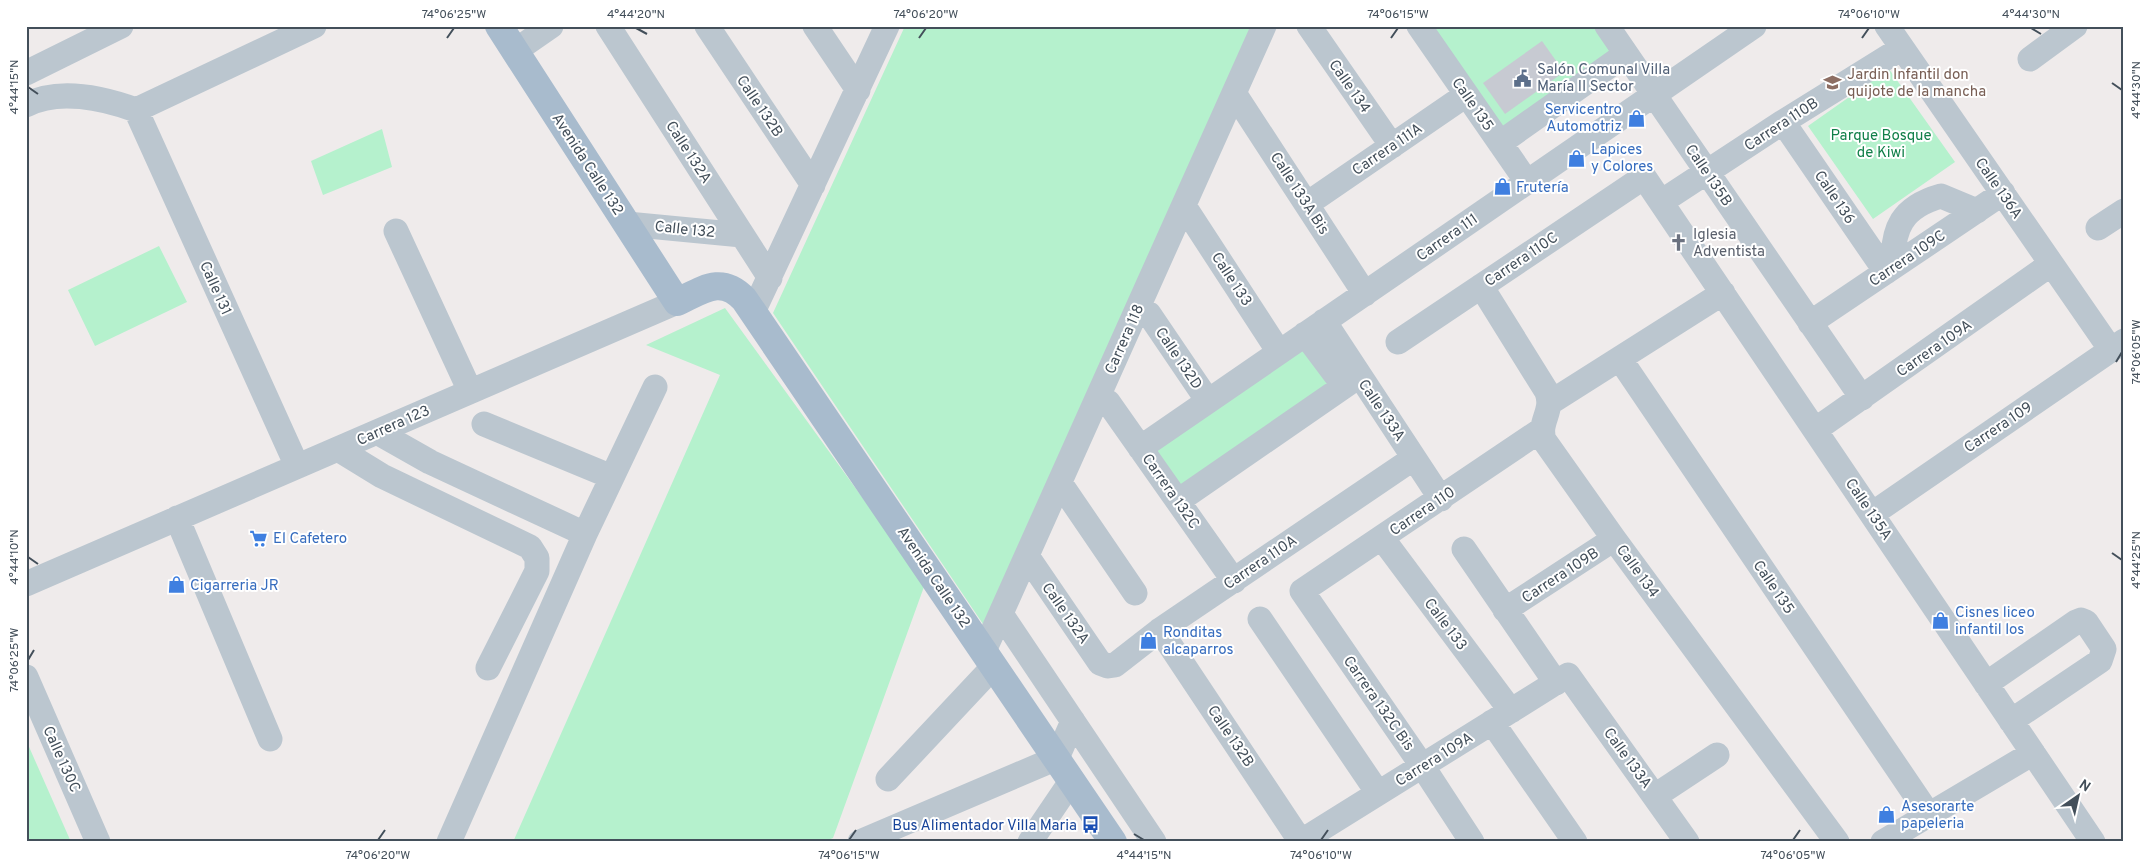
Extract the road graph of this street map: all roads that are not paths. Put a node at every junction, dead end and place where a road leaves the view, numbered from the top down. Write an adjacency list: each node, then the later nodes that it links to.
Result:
1 (121, 26): 20 (street)
2 (314, 26): 26 (street)
3 (499, 26): 17 (main road, Avenida Calle 132)
4 (551, 26): 17 (street)
5 (608, 26): 43 (street, Calle 132A)
6 (707, 26): 33 (street, Calle 132B)
7 (815, 26): 21 (street)
8 (888, 26): 21 (street)
9 (1264, 26): 22 (street, Carrera 118)
10 (1309, 26): 29 (street, Calle 134)
11 (1607, 26): 18 (street, Calle 135B)
12 (1754, 26): 23 (street, Carrera 111)
13 (1887, 26): 16 (street, Calle 136A)
14 (2075, 26): 19 (street)
15 (1420, 27): 24 (street, Calle 135)
16 (1902, 48): 27 (street, Carrera 110B); 34 (street, Calle 136A)
17 (515, 51): 40 (main road, Avenida Calle 132)
18 (1626, 54): 23 (street, Calle 135B); 28 (street)
19 (2030, 59)
20 (26, 73)
21 (858, 90): 33 (street)
22 (1234, 93): 36 (street, Calle 133A Bis); 37 (street, Carrera 118)
23 (1654, 94): 30 (street, Calle 135B); 32 (street, Carrera 111)
24 (1466, 95): 28 (street, Calle 135); 29 (street, Carrera 111A)
25 (26, 104): 26 (street)
26 (136, 110): 73 (street, Calle 131)
27 (1783, 122): 30 (street, Carrera 110B); 45 (street, Calle 136)
28 (1500, 143): 32 (street, Calle 135)
29 (1392, 146): 36 (street, Carrera 111A)
30 (1708, 173): 35 (street, Carrera 110B); 53 (street, Calle 135B)
31 (1644, 177): 35 (street, Calle 135A); 47 (street, Carrera 110C)
32 (1526, 182): 49 (street, Carrera 111)
33 (813, 185): 46 (street)
34 (2003, 194): 38 (street, Carrera 109C); 44 (street, Calle 136A)
35 (1661, 202): 48 (street, Calle 135A)
36 (1307, 204): 49 (street, Calle 133A Bis)
37 (1184, 206): 57 (street, Calle 133); 75 (street, Carrera 118)
38 (1977, 211): 45 (street, Carrera 109C); 45 (street)
39 (2124, 211): 41 (street)
40 (627, 224): 43 (street, Calle 132); 50 (main road, Avenida Calle 132)
41 (2098, 228)
42 (396, 231): 61 (street)
43 (742, 235): 46 (street, Calle 132A)
44 (2051, 264): 56 (street, Calle 136A); 62 (street, Carrera 109A)
45 (1890, 270): 53 (street, Carrera 109C)
46 (770, 278): 51 (street)
47 (1481, 286): 55 (street, Carrera 110C); 65 (street)
48 (1723, 293): 58 (street); 68 (street, Calle 135A)
49 (1364, 294): 54 (street, Carrera 111)
50 (677, 302): 51 (main road, Carrera 123); 61 (street, Carrera 123)
51 (754, 312): 93 (main road, Avenida Calle 132)
52 (1149, 314): 63 (street, Calle 132D)
53 (1810, 323): 62 (street, Calle 135B)
54 (1314, 328): 57 (street, Carrera 111); 59 (street, Calle 133A)
55 (1398, 342)
56 (2117, 346): 78 (street, Carrera 109)
57 (1279, 352): 63 (street, Carrera 111)
58 (1620, 359): 65 (street); 111 (street, Calle 135)
59 (1351, 381): 72 (street, Calle 133A); 77 (street)
60 (655, 387): 74 (street)
61 (470, 391): 69 (street, Carrera 123)
62 (1862, 398): 68 (street, Carrera 109A)
63 (1208, 401): 70 (street, Carrera 111)
64 (1108, 402): 70 (street, Carrera 132C)
65 (1551, 402): 67 (street)
66 (484, 424): 74 (street)
67 (1541, 430): 76 (street, Carrera 110); 82 (street, Calle 134)
68 (1815, 430): 78 (street, Calle 135A)
69 (377, 432): 71 (street, Carrera 123); 80 (street)
70 (1140, 448): 77 (street, Carrera 132C)
71 (338, 449): 73 (street, Carrera 123); 95 (street)
72 (1414, 458): 76 (street, Calle 133A); 85 (street, Carrera 110A)
73 (297, 466): 79 (street, Carrera 123)
74 (612, 477): 80 (street)
75 (1060, 483): 84 (street, Carrera 118); 88 (street)
76 (1440, 498): 81 (street, Carrera 110)
77 (1178, 501): 85 (street, Carrera 132C)
78 (1872, 514): 98 (street, Calle 135A)
79 (177, 518): 86 (street, Carrera 123); 102 (street)
80 (585, 534): 113 (street)
81 (1382, 538): 87 (street, Carrera 110); 99 (street, Calle 133)
82 (1614, 539): 89 (street, Carrera 109B); 122 (street, Calle 134)
83 (1464, 549): 89 (street, Calle 133A)
84 (1026, 556): 90 (street, Carrera 118); 94 (street, Calle 132A)
85 (1234, 580): 92 (street, Carrera 110A)
86 (26, 584)
87 (1302, 591): 106 (street, Carrera 132C Bis)
88 (1135, 593)
89 (1505, 610): 97 (street, Calle 133A)
90 (1001, 614): 93 (street, Carrera 118); 100 (street)
91 (1260, 619): 109 (street)
92 (1160, 630): 94 (street, Carrera 110A); 118 (street, Calle 132B)
93 (989, 658): 105 (main road, Avenida Calle 132); 107 (street, Carrera 118)
94 (1108, 666)
95 (488, 668)
96 (26, 677): 112 (street, Calle 130C)
97 (1562, 679): 99 (street, Carrera 109A); 110 (street, Calle 133A)
98 (1986, 684): 101 (street, Calle 135A); 101 (street)
99 (1502, 717): 106 (street, Carrera 109A); 120 (street, Calle 133)
100 (1073, 721): 105 (street); 117 (street)
101 (2011, 721): 103 (street, Calle 135A)
102 (270, 739)
103 (2033, 753): 111 (street); 124 (street, Calle 135A)
104 (1716, 755): 110 (street)
105 (1057, 758): 108 (main road, Avenida Calle 132); 114 (street)
106 (1423, 766): 109 (street, Carrera 109A); 119 (street, Carrera 132C Bis)
107 (888, 779)
108 (1072, 780): 115 (street); 116 (main road, Avenida Calle 132)
109 (1378, 793): 118 (street, Carrera 109A)
110 (1655, 796): 121 (street, Calle 133A)
111 (1929, 815): 123 (street)
112 (98, 842)
113 (449, 842)
114 (860, 842)
115 (1030, 842)
116 (1113, 842)
117 (1154, 842)
118 (1300, 842)
119 (1472, 842)
120 (1576, 842)
121 (1688, 842)
122 (1837, 842)
123 (1883, 842)
124 (2093, 842)

